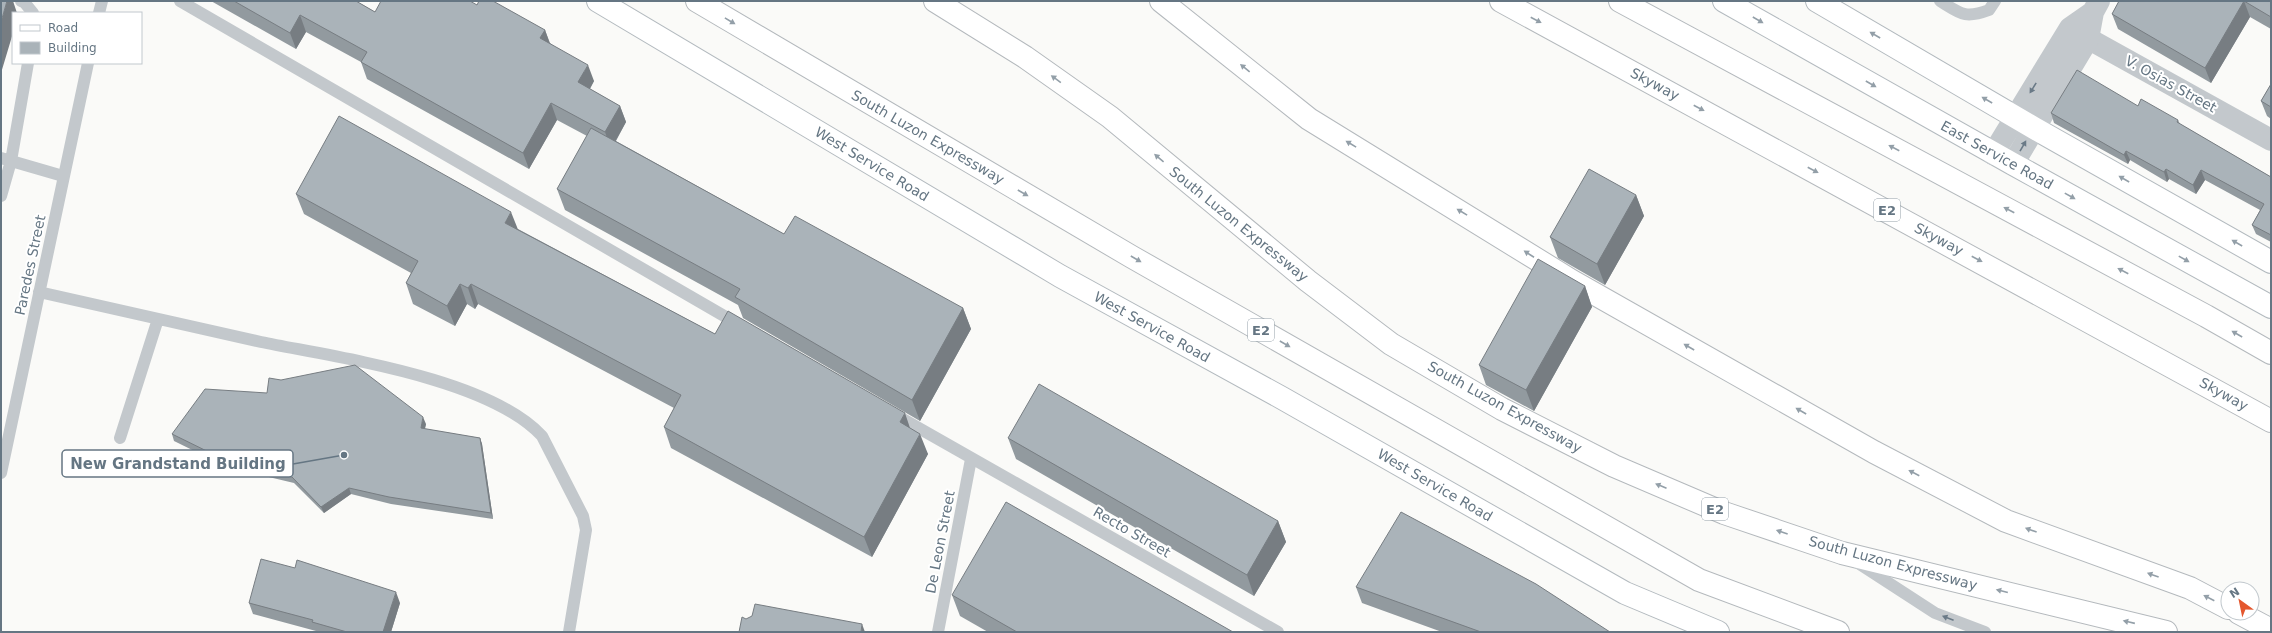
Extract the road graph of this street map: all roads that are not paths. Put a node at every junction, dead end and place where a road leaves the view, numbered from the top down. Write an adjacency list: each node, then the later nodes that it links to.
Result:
1 (21, 1): 15 (lane)
2 (102, 1): 16 (lane)
3 (180, 1): 32 (lane)
4 (598, 1): 46 (main road, West Service Road)
5 (697, 1): 47 (main road, South Luzon Expressway / E2, one-way to 47)
6 (935, 1): 39 (main road, South Luzon Expressway / E2, one-way to 6)
7 (1161, 1): 40 (main road, one-way to 7)
8 (1501, 1): 35 (main road, Skyway / E2, one-way to 35)
9 (1620, 1): 33 (main road, one-way to 9)
10 (1724, 1): 23 (main road, East Service Road, one-way to 23)
11 (1817, 1): 20 (main road, one-way to 11)
12 (1940, 1): 13 (lane)
13 (1994, 1)
14 (2096, 6): 17 (street)
15 (32, 12)
16 (99, 12)
17 (2079, 34): 20 (street, one-way to 20); 21 (street); 22 (street, V. Osias Street)
18 (28, 64): 24 (lane)
19 (88, 64): 26 (lane, Paredes Street)
20 (2015, 117): 21 (main road); 23 (street)
21 (2034, 128): 25 (street, one-way to 21); 28 (main road, one-way to 21)
22 (2271, 140)
23 (1994, 154): 25 (main road, East Service Road)
24 (6, 160): 26 (lane); 27 (lane)
25 (2013, 164): 30 (main road, East Service Road, one-way to 30)
26 (63, 176): 29 (lane, Paredes Street)
27 (1, 196)
28 (2271, 262)
29 (39, 292): 31 (lane); 38 (lane, Paredes Street)
30 (2271, 308)
31 (158, 319): 36 (lane); 43 (lane)
32 (751, 331)
33 (2271, 353)
34 (882, 407): 37 (lane, Recto Street)
35 (2271, 421)
36 (120, 438)
37 (971, 459): 44 (lane, De Leon Street); 45 (lane, Recto Street)
38 (1, 473)
39 (1842, 553): 48 (lane, one-way to 39); 49 (main road, South Luzon Expressway / E2, one-way to 39)
40 (2220, 604)
41 (2254, 621): 42 (main road)
42 (2271, 630)
43 (569, 632)
44 (938, 632)
45 (1278, 632)
46 (1718, 632)
47 (1838, 632)
48 (1985, 632)
49 (2166, 632)

